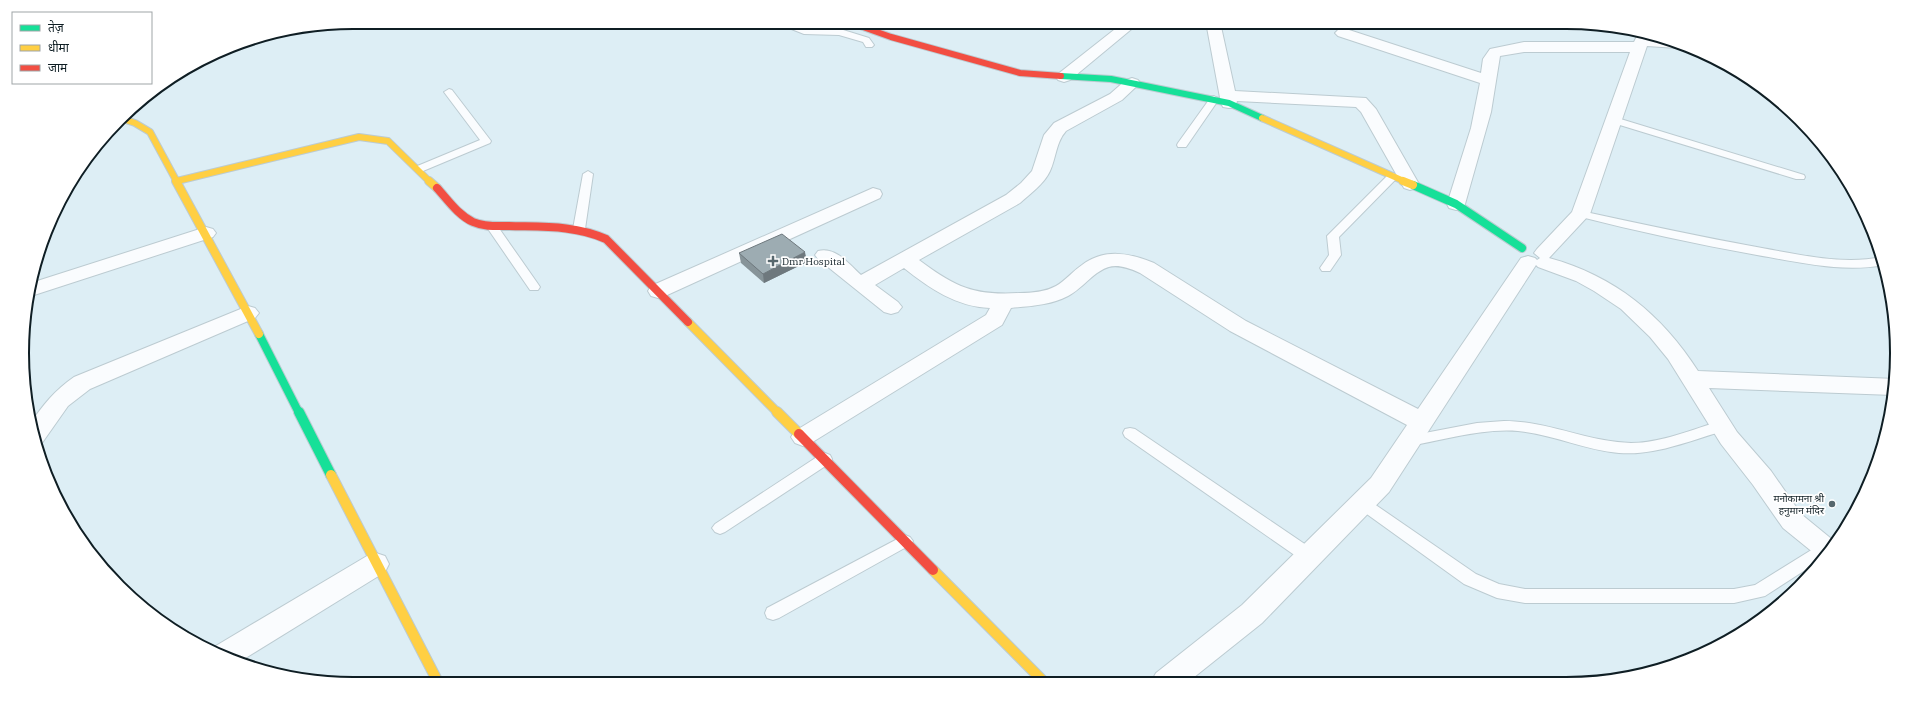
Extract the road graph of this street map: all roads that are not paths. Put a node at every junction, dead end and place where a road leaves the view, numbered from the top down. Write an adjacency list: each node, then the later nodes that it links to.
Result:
1 (798, 29): 8 (lane)
2 (869, 29): 9 (street)
3 (1124, 29): 9 (street)
4 (1214, 29): 13 (street)
5 (1343, 33): 10 (street)
6 (1642, 40): 7 (street); 10 (street); 15 (street)
7 (1653, 41)
8 (869, 45)
9 (1064, 77): 11 (street)
10 (1489, 81): 24 (street)
11 (1132, 83): 13 (street); 31 (street)
12 (449, 92): 17 (lane)
13 (1224, 99): 16 (lane); 19 (street); 22 (street)
14 (128, 120): 21 (street)
15 (1614, 120): 20 (lane); 25 (street)
16 (1182, 145)
17 (419, 169): 21 (street); 26 (street)
18 (588, 174): 27 (lane)
19 (1393, 176): 22 (street); 33 (lane)
20 (1800, 177)
21 (177, 181): 28 (street)
22 (1410, 184): 24 (street)
23 (873, 194): 37 (street)
24 (1456, 204): 30 (street)
25 (1580, 214): 30 (street); 32 (lane)
26 (492, 226): 27 (street); 35 (lane)
27 (579, 229): 37 (street)
28 (206, 233): 36 (street); 40 (street)
29 (825, 255): 34 (street)
30 (1535, 257): 41 (street); 45 (street)
31 (905, 259): 34 (street); 38 (street)
32 (1878, 264)
33 (1326, 268)
34 (860, 284): 39 (street)
35 (534, 287)
36 (35, 290)
37 (658, 291): 47 (street)
38 (1003, 302): 45 (street); 47 (street)
39 (891, 307)
40 (248, 312): 44 (street); 55 (street)
41 (1690, 379): 42 (street); 43 (street)
42 (1888, 387)
43 (1721, 426): 45 (lane); 52 (street)
44 (38, 430)
45 (1415, 432): 49 (street)
46 (1130, 433): 54 (lane)
47 (803, 437): 48 (street)
48 (825, 459): 50 (lane); 51 (street)
49 (1362, 503): 53 (lane); 54 (street)
50 (720, 528)
51 (906, 541): 56 (lane); 59 (street)
52 (1821, 552)
53 (1820, 554)
54 (1309, 556): 60 (street)
55 (376, 564): 57 (street); 58 (street)
56 (773, 613)
57 (230, 652)
58 (435, 677)
59 (1039, 677)
60 (1172, 677)

